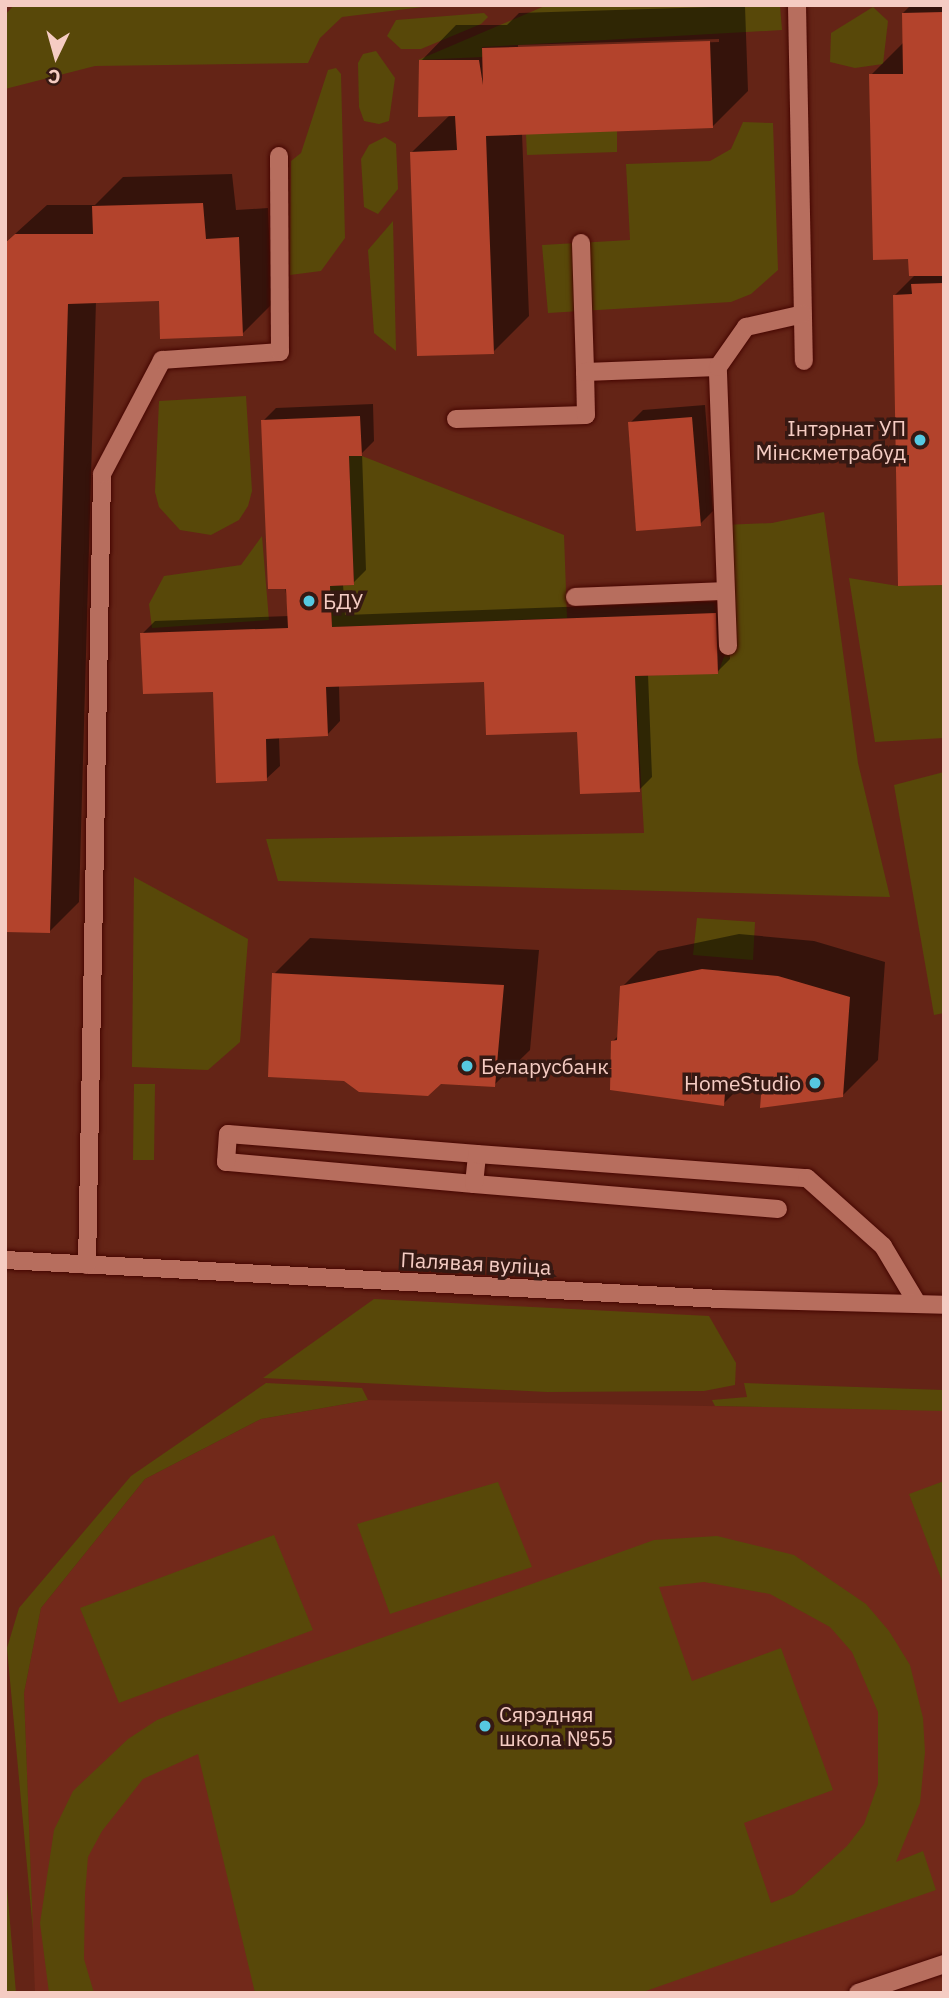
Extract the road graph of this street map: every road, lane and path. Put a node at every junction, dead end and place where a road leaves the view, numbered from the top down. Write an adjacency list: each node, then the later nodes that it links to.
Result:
1 (797, 5): 4 (street)
2 (279, 156): 16 (street)
3 (581, 243): 7 (street)
4 (803, 314): 5 (street); 6 (street)
5 (804, 361)
6 (719, 367): 7 (street); 9 (street)
7 (585, 373): 8 (street)
8 (456, 419)
9 (725, 591): 10 (street); 11 (street)
10 (575, 597)
11 (727, 646)
12 (477, 1154): 13 (street); 13 (street); 17 (street)
13 (474, 1184): 14 (street)
14 (778, 1209)
15 (5, 1260): 16 (street, Палявая вуліца)
16 (87, 1265): 17 (street, Палявая вуліца)
17 (917, 1303): 18 (street, Палявая вуліца)
18 (944, 1305)
19 (944, 1964): 20 (street)
20 (858, 1993)

